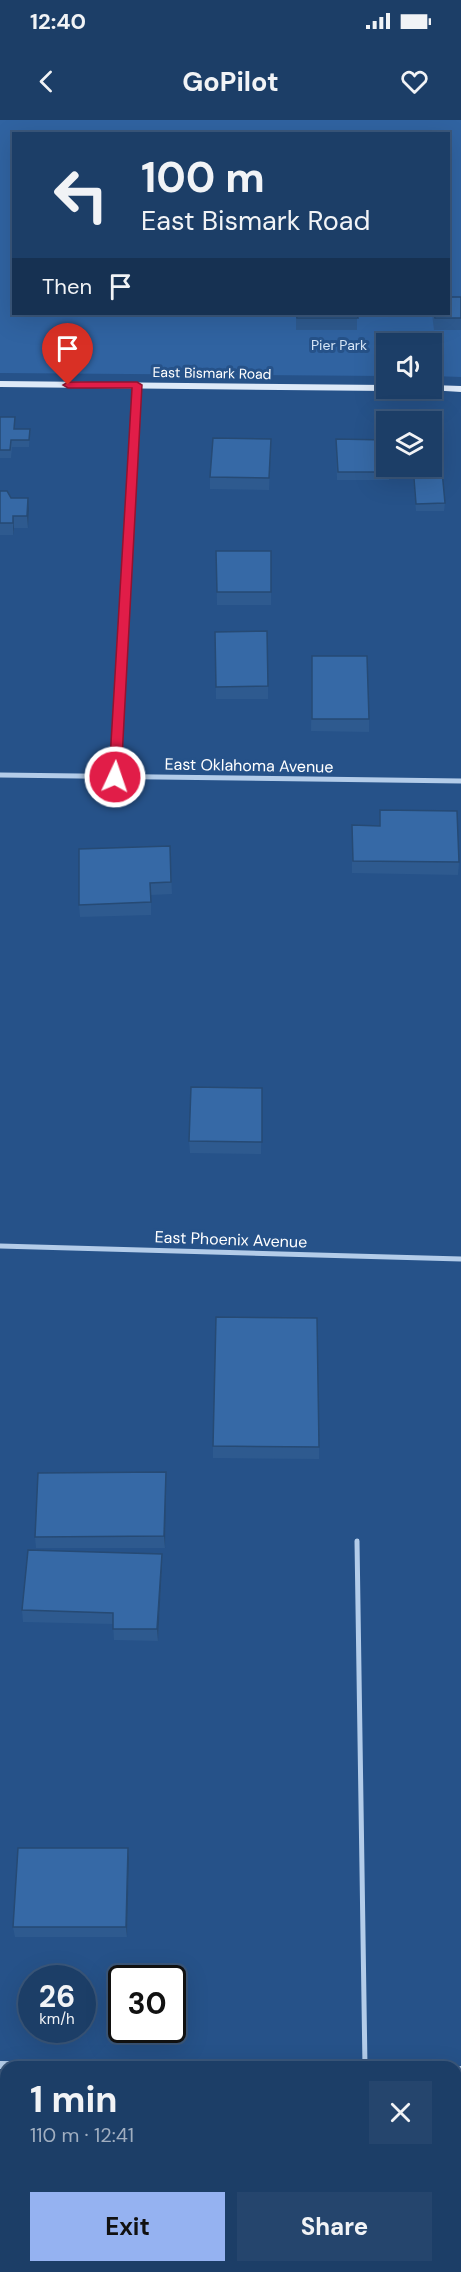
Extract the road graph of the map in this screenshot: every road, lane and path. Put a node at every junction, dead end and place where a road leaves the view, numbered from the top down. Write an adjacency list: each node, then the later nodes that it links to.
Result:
1 (0, 384): 2 (street, East Bismark Road)
2 (137, 385): 3 (street, East Bismark Road); 7 (street)
3 (376, 388)
4 (442, 388): 5 (street)
5 (461, 389)
6 (0, 776): 7 (street, East Oklahoma Avenue)
7 (115, 777): 8 (street, East Oklahoma Avenue)
8 (461, 781)
9 (0, 1246): 10 (street, East Phoenix Avenue)
10 (461, 1259)
11 (357, 1541): 12 (lane)
12 (365, 2061)

